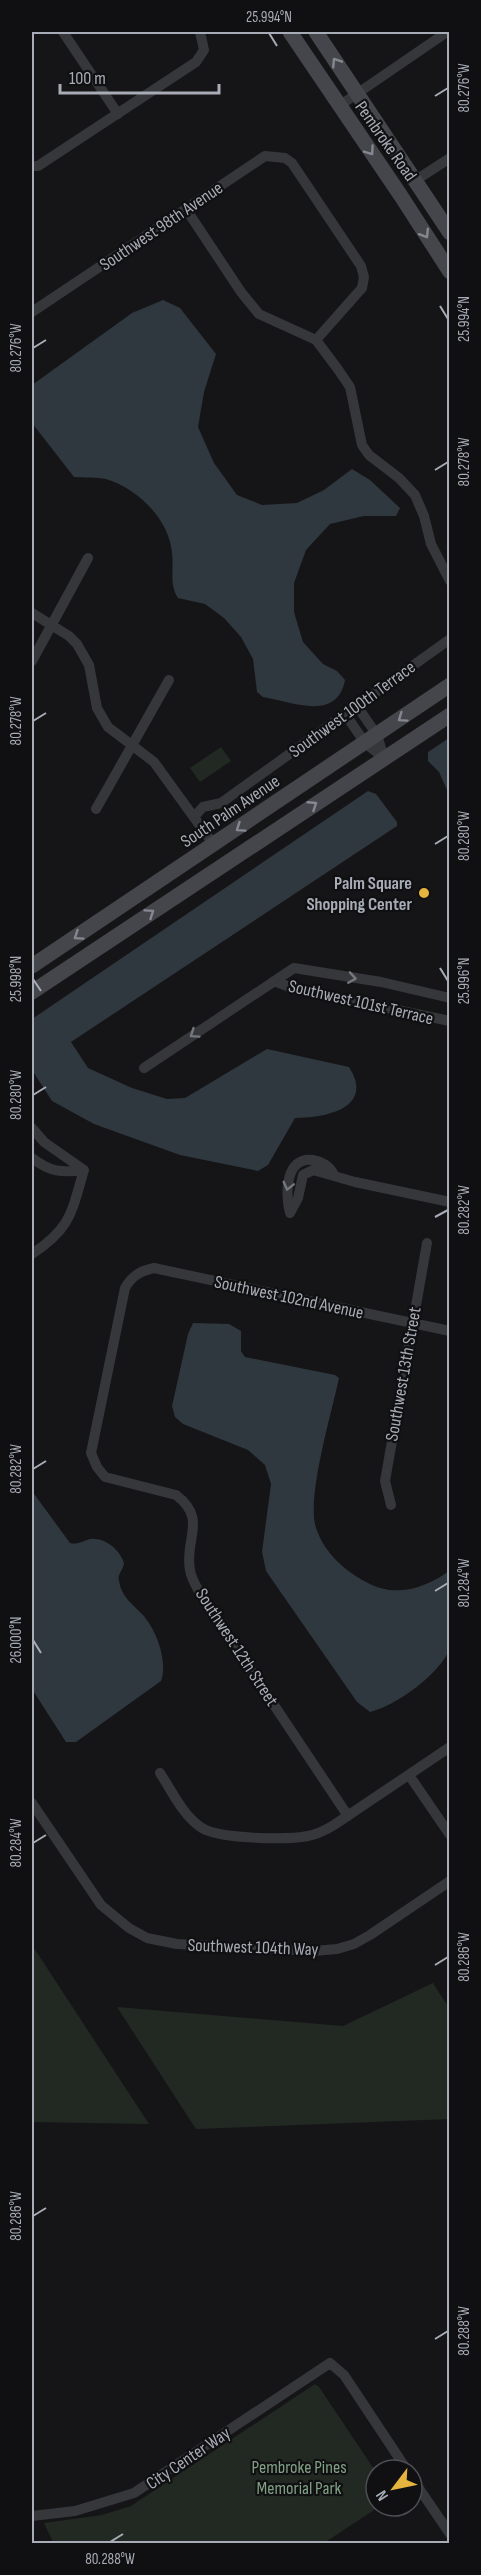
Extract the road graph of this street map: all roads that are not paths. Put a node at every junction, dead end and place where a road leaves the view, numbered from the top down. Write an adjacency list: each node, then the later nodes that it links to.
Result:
1 (63, 32): 8 (street)
2 (200, 32): 8 (street)
3 (290, 32): 7 (main road, Pembroke Road)
4 (316, 32): 6 (main road, Pembroke Road, one-way to 4)
5 (447, 32): 6 (street)
6 (357, 94): 7 (street); 11 (main road, Pembroke Road)
7 (339, 106): 14 (main road, Pembroke Road, one-way to 14)
8 (118, 114): 10 (street)
9 (450, 158): 11 (street)
10 (32, 166)
11 (416, 180): 13 (main road, Pembroke Road)
12 (186, 209): 15 (street, Southwest 98th Avenue); 16 (street); 16 (street, Southwest 98th Avenue)
13 (450, 232)
14 (450, 272)
15 (32, 312)
16 (316, 340): 18 (street)
17 (88, 558): 20 (street)
18 (450, 581)
19 (32, 613): 20 (street)
20 (50, 626): 22 (street); 29 (street)
21 (450, 639): 25 (street, Southwest 100th Terrace)
22 (32, 661)
23 (169, 680): 29 (street)
24 (450, 685): 28 (main road, South Palm Avenue, one-way to 28)
25 (357, 706): 26 (street, Southwest 100th Terrace); 28 (street)
26 (346, 715): 28 (street); 32 (street, Southwest 100th Terrace)
27 (450, 715): 30 (main road)
28 (371, 739): 30 (street); 33 (main road, South Palm Avenue, one-way to 33)
29 (132, 747): 31 (street); 32 (street)
30 (384, 758): 36 (main road, one-way to 30)
31 (96, 809)
32 (194, 817): 33 (street)
33 (214, 845): 34 (main road, South Palm Avenue, one-way to 34)
34 (32, 966)
35 (274, 981): 37 (street, Southwest 101st Terrace, one-way to 37); 38 (street, Southwest 101st Terrace); 39 (street, Southwest 101st Terrace, one-way to 39)
36 (32, 992)
37 (450, 998)
38 (450, 1021)
39 (144, 1068)
40 (33, 1133): 42 (street)
41 (32, 1158): 42 (street)
42 (84, 1170): 46 (street)
43 (335, 1175): 43 (street, one-way to 43); 44 (street)
44 (450, 1202)
45 (427, 1242): 48 (street, Southwest 13th Street)
46 (32, 1254)
47 (130, 1278): 48 (street, Southwest 102nd Avenue); 55 (street, Southwest 12th Street)
48 (411, 1323): 49 (street, Southwest 102nd Avenue); 50 (street, Southwest 13th Street)
49 (450, 1331)
50 (391, 1505)
51 (450, 1748): 53 (street)
52 (160, 1773): 55 (street)
53 (409, 1774): 55 (street); 56 (street)
54 (32, 1803): 57 (street, Southwest 104th Way)
55 (348, 1816)
56 (450, 1835)
57 (450, 1881)
58 (399, 2458): 60 (street, City Center Way)
59 (424, 2496): 61 (street)
60 (32, 2516)
61 (450, 2534)

